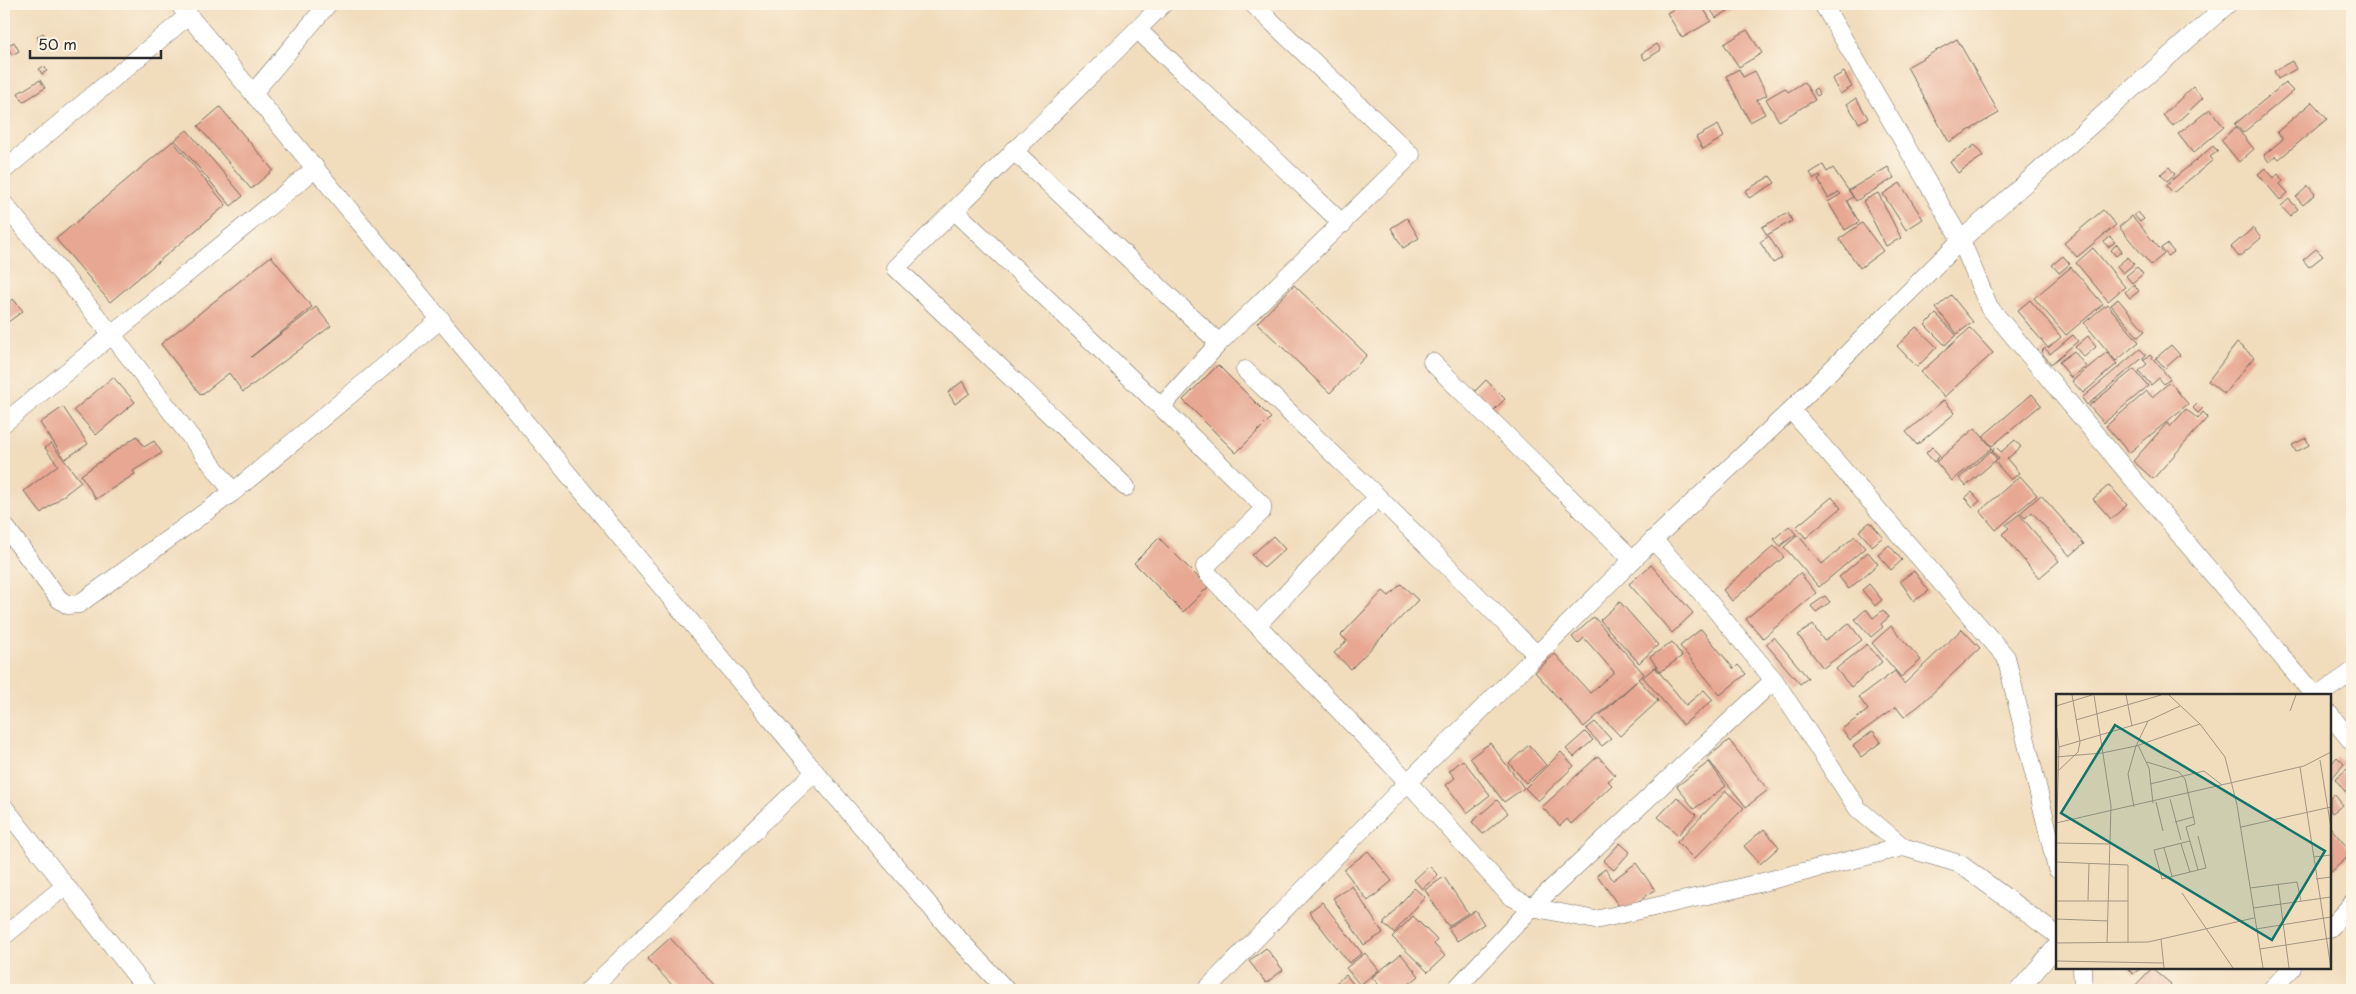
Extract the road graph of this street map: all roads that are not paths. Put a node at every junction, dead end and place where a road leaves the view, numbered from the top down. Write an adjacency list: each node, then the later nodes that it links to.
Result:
1 (328, 4): 8 (street)
2 (1164, 4): 7 (street)
3 (1252, 4): 14 (street)
4 (1823, 4): 15 (street)
5 (2228, 4): 15 (street)
6 (184, 10): 8 (street); 11 (street)
7 (1138, 30): 9 (street); 14 (street)
8 (254, 92): 10 (street)
9 (1013, 150): 13 (street); 18 (street)
10 (316, 168): 16 (street); 17 (street)
11 (4, 170)
12 (4, 204): 17 (street)
13 (955, 211): 21 (street); 24 (street)
14 (1342, 224): 18 (street)
15 (1961, 240): 22 (street); 34 (street)
16 (442, 319): 25 (street); 38 (street)
17 (113, 336): 23 (street); 25 (street)
18 (1219, 343): 21 (street)
19 (1432, 362): 29 (street)
20 (1245, 370): 26 (street)
21 (1161, 406): 30 (street)
22 (1791, 410): 28 (street); 42 (street)
23 (4, 423)
24 (1126, 487)
25 (233, 492): 27 (street)
26 (1378, 497): 30 (street); 31 (street)
27 (4, 525)
28 (1653, 540): 29 (street); 33 (street)
29 (1633, 560): 31 (street)
30 (1257, 625): 39 (street)
31 (1537, 655): 39 (street)
32 (2352, 672): 35 (street)
33 (1774, 680): 41 (street); 45 (street)
34 (2313, 694)
35 (2320, 694)
36 (2331, 716): 37 (street)
37 (2352, 742)
38 (815, 772): 53 (street); 54 (street)
39 (1408, 782): 45 (street); 55 (street)
40 (4, 807): 43 (street)
41 (1903, 847): 45 (street); 47 (street)
42 (2056, 865)
43 (65, 886): 48 (street); 52 (street)
44 (2352, 904): 46 (street)
45 (1532, 907): 56 (street)
46 (2331, 927)
47 (2056, 934)
48 (4, 936)
49 (2056, 947): 57 (street)
50 (2082, 969): 58 (street)
51 (2291, 969): 59 (street)
52 (147, 990)
53 (589, 990)
54 (1006, 990)
55 (1206, 990)
56 (1455, 990)
57 (2019, 990)
58 (2083, 990)
59 (2271, 990)

